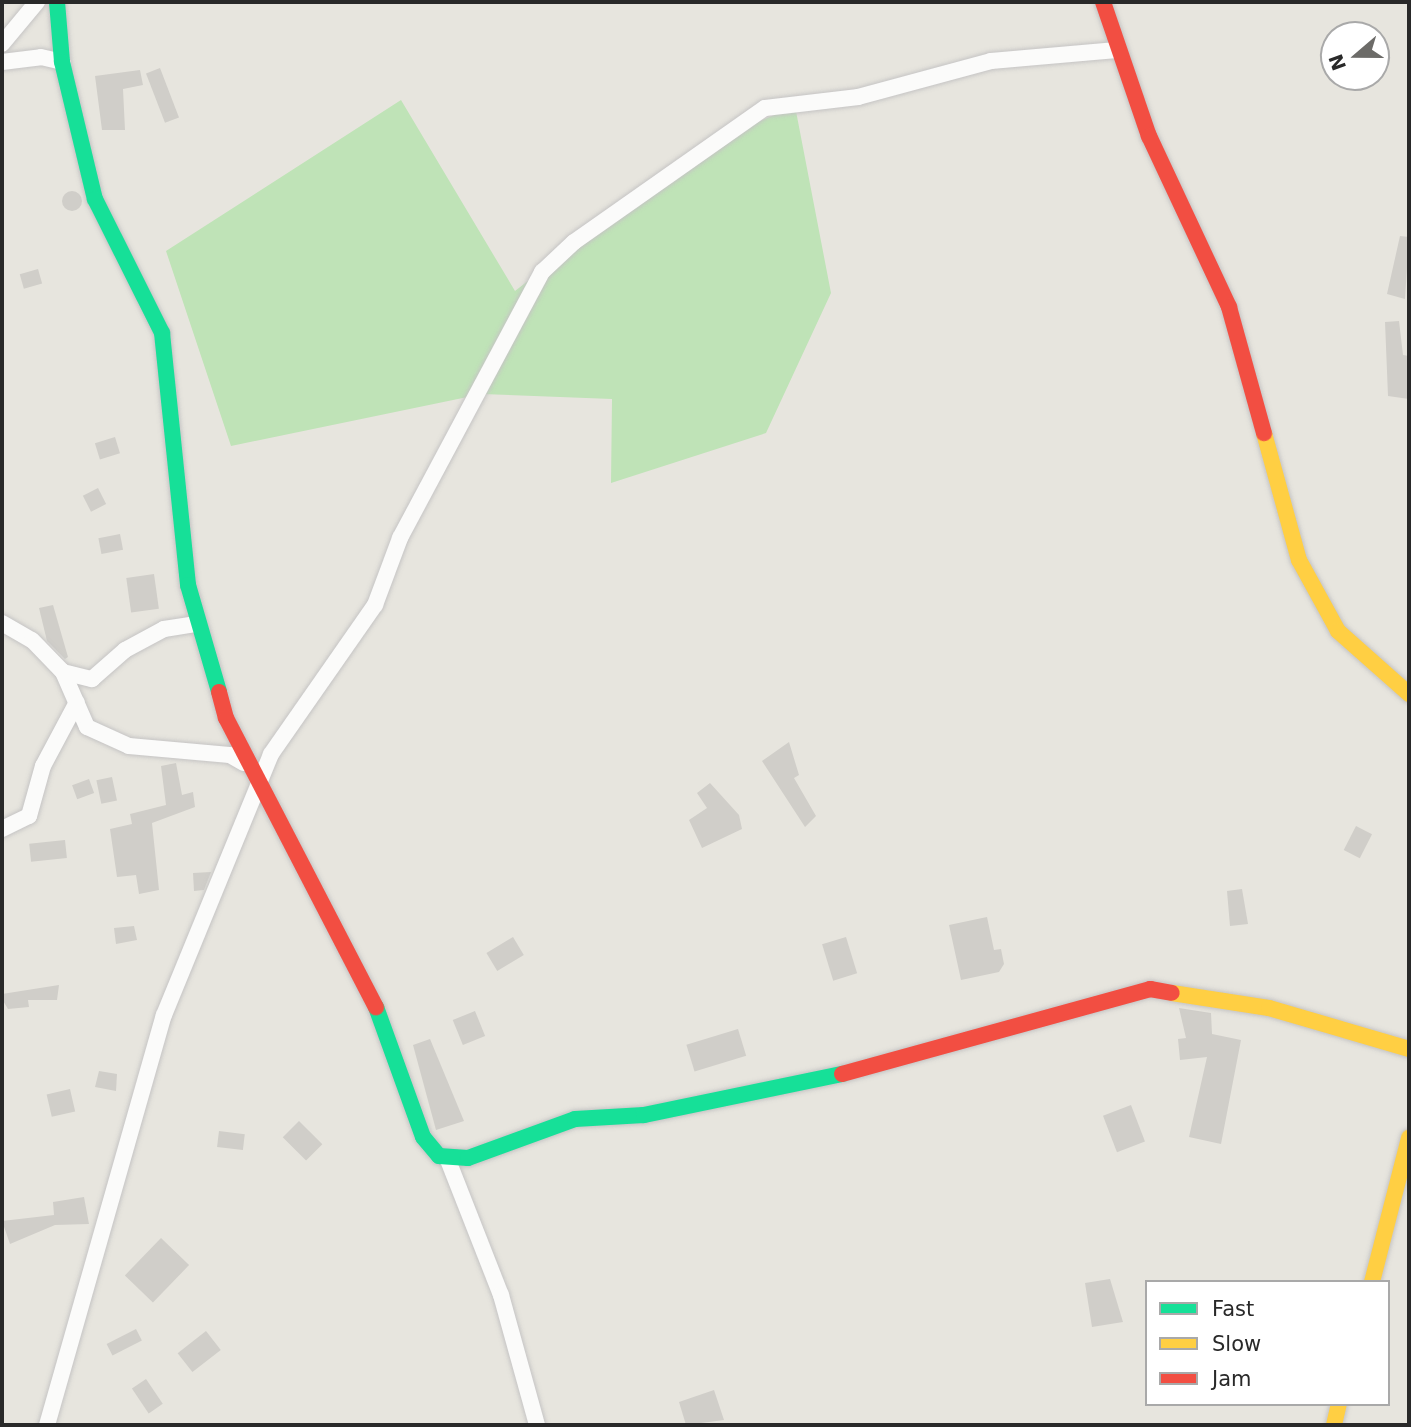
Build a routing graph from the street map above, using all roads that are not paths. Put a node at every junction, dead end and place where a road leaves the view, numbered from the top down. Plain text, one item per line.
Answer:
1 (37, 2) edge
2 (57, 2) edge
3 (1103, 2) edge
4 (2, 44) edge
5 (1117, 50) junction
6 (2, 62) edge
7 (62, 62) junction
8 (2, 623) edge
9 (197, 624) junction
10 (63, 672) junction
11 (1409, 694) edge
12 (77, 700) junction
13 (244, 763) junction
14 (257, 788) junction
15 (2, 829) edge
16 (1409, 1049) edge
17 (1409, 1138) edge
18 (448, 1160) junction
19 (1372, 1280) edge
20 (1339, 1406) edge
21 (47, 1425) edge
22 (537, 1425) edge
23 (1334, 1425) edge

1 - 4 street
2 - 7 street
3 - 5 street
5 - 11 street
5 - 14 street
6 - 7 street
7 - 9 street
8 - 10 street
9 - 10 street
9 - 13 street
10 - 12 street
12 - 13 street
12 - 15 street
13 - 14 street
14 - 18 street
14 - 21 street
16 - 18 street
17 - 19 street
18 - 22 street
20 - 23 street

